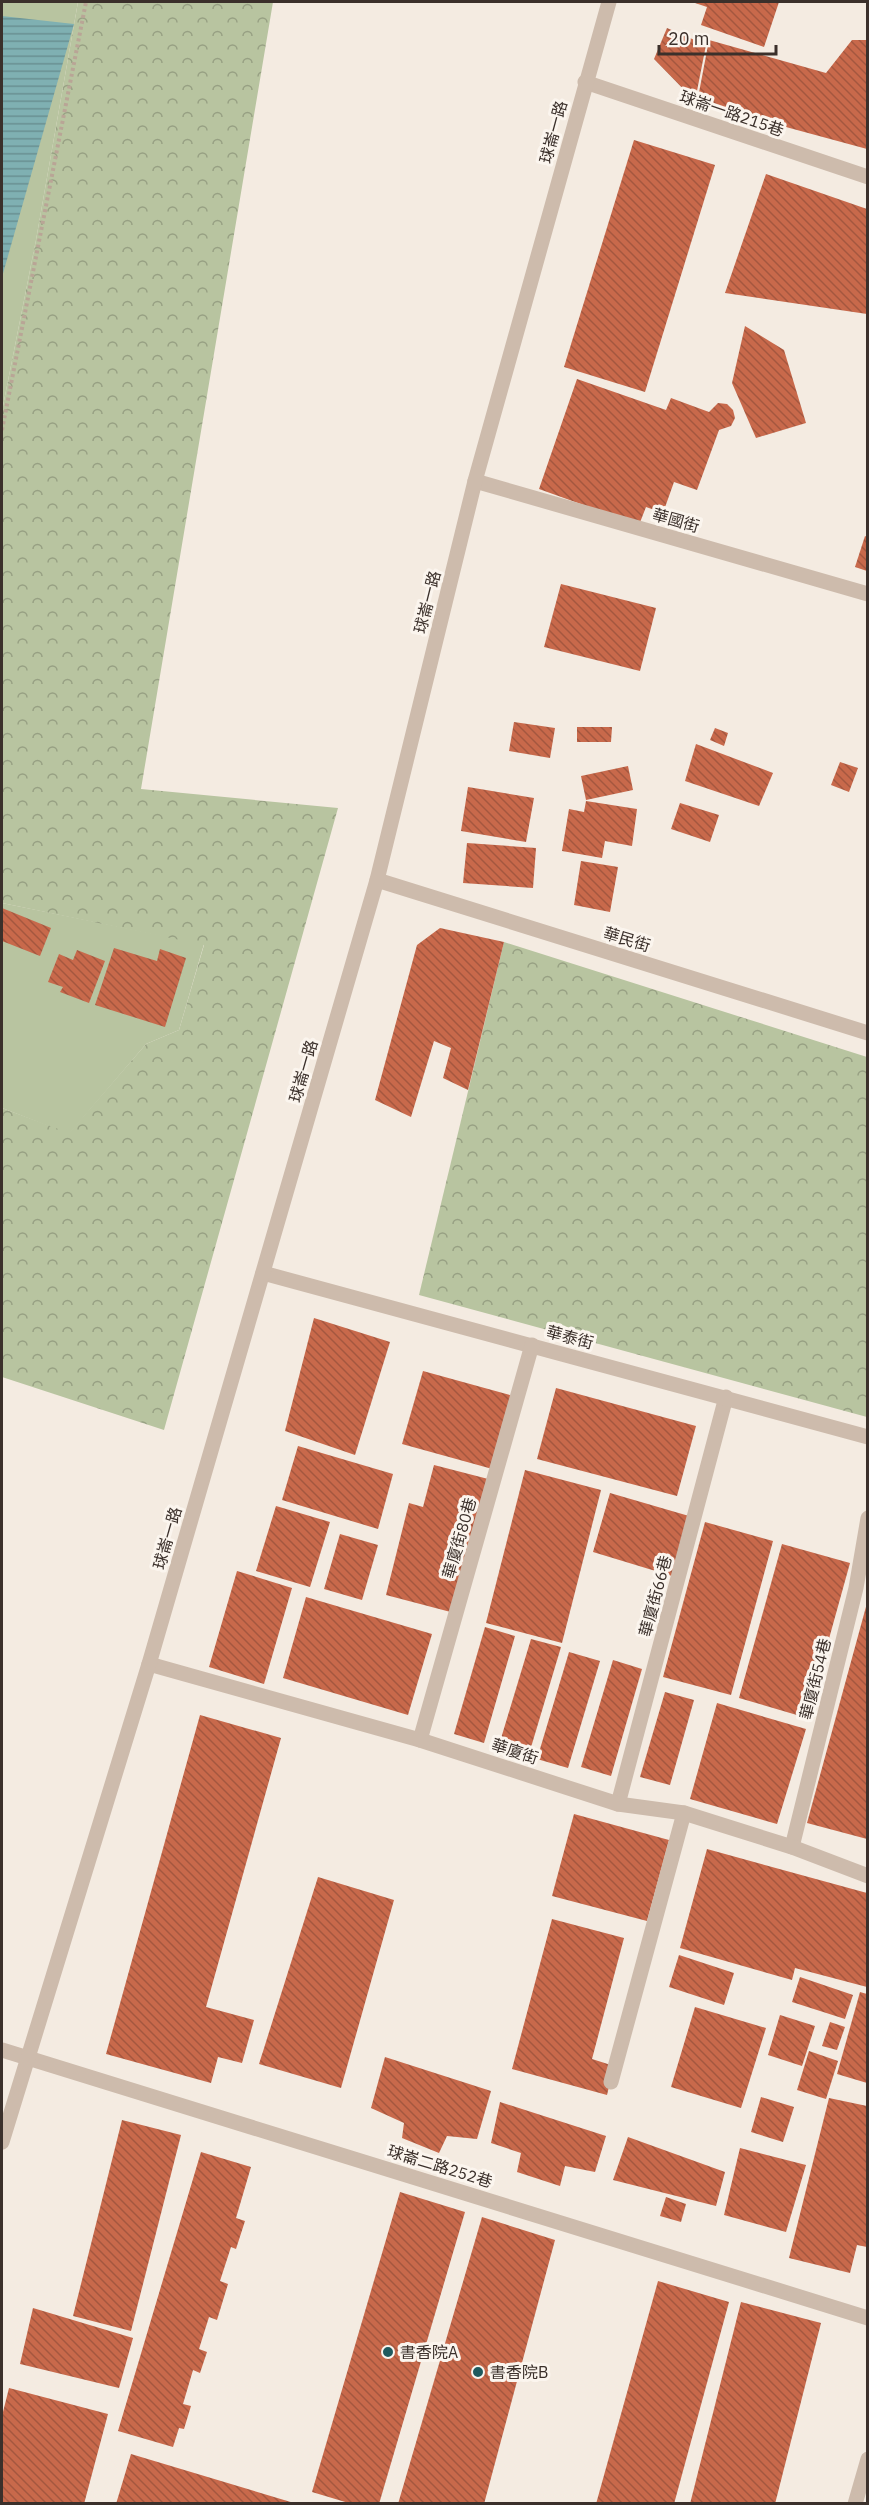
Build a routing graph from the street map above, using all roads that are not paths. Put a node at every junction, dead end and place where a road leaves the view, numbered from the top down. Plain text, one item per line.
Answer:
1 (609, 2) edge
2 (585, 82) junction
3 (867, 177) edge
4 (475, 481) junction
5 (867, 594) edge
6 (377, 880) junction
7 (867, 1033) edge
8 (263, 1273) junction
9 (532, 1345) junction
10 (726, 1397) junction
11 (867, 1437) edge
12 (867, 1518) edge
13 (149, 1664) junction
14 (420, 1740) junction
15 (618, 1804) junction
16 (684, 1813) junction
17 (792, 1847) junction
18 (867, 1876) edge
19 (2, 2050) edge
20 (26, 2057) junction
21 (611, 2082) dead end
22 (2, 2142) edge
23 (867, 2318) edge
24 (867, 2459) edge
25 (855, 2504) edge

1 - 2 street, 球崙一路
2 - 3 street, 球崙一路215巷
2 - 4 street, 球崙一路
4 - 5 street, 華國街
4 - 6 street, 球崙一路
6 - 7 street, 華民街
6 - 8 street, 球崙一路
8 - 9 street, 華泰街
8 - 13 street, 球崙一路
9 - 10 street, 華泰街
9 - 14 street, 華廈街80巷
10 - 11 street, 華泰街
10 - 15 street, 華廈街66巷
12 - 17 street, 華廈街54巷
13 - 14 street, 華廈街
13 - 20 street, 球崙一路
14 - 15 street, 華廈街
15 - 16 street, 華廈街
16 - 17 street, 華廈街
16 - 21 street
17 - 18 street, 華廈街
19 - 20 street, 球崙二路252巷
20 - 22 street, 球崙一路
20 - 23 street, 球崙二路252巷
24 - 25 street

